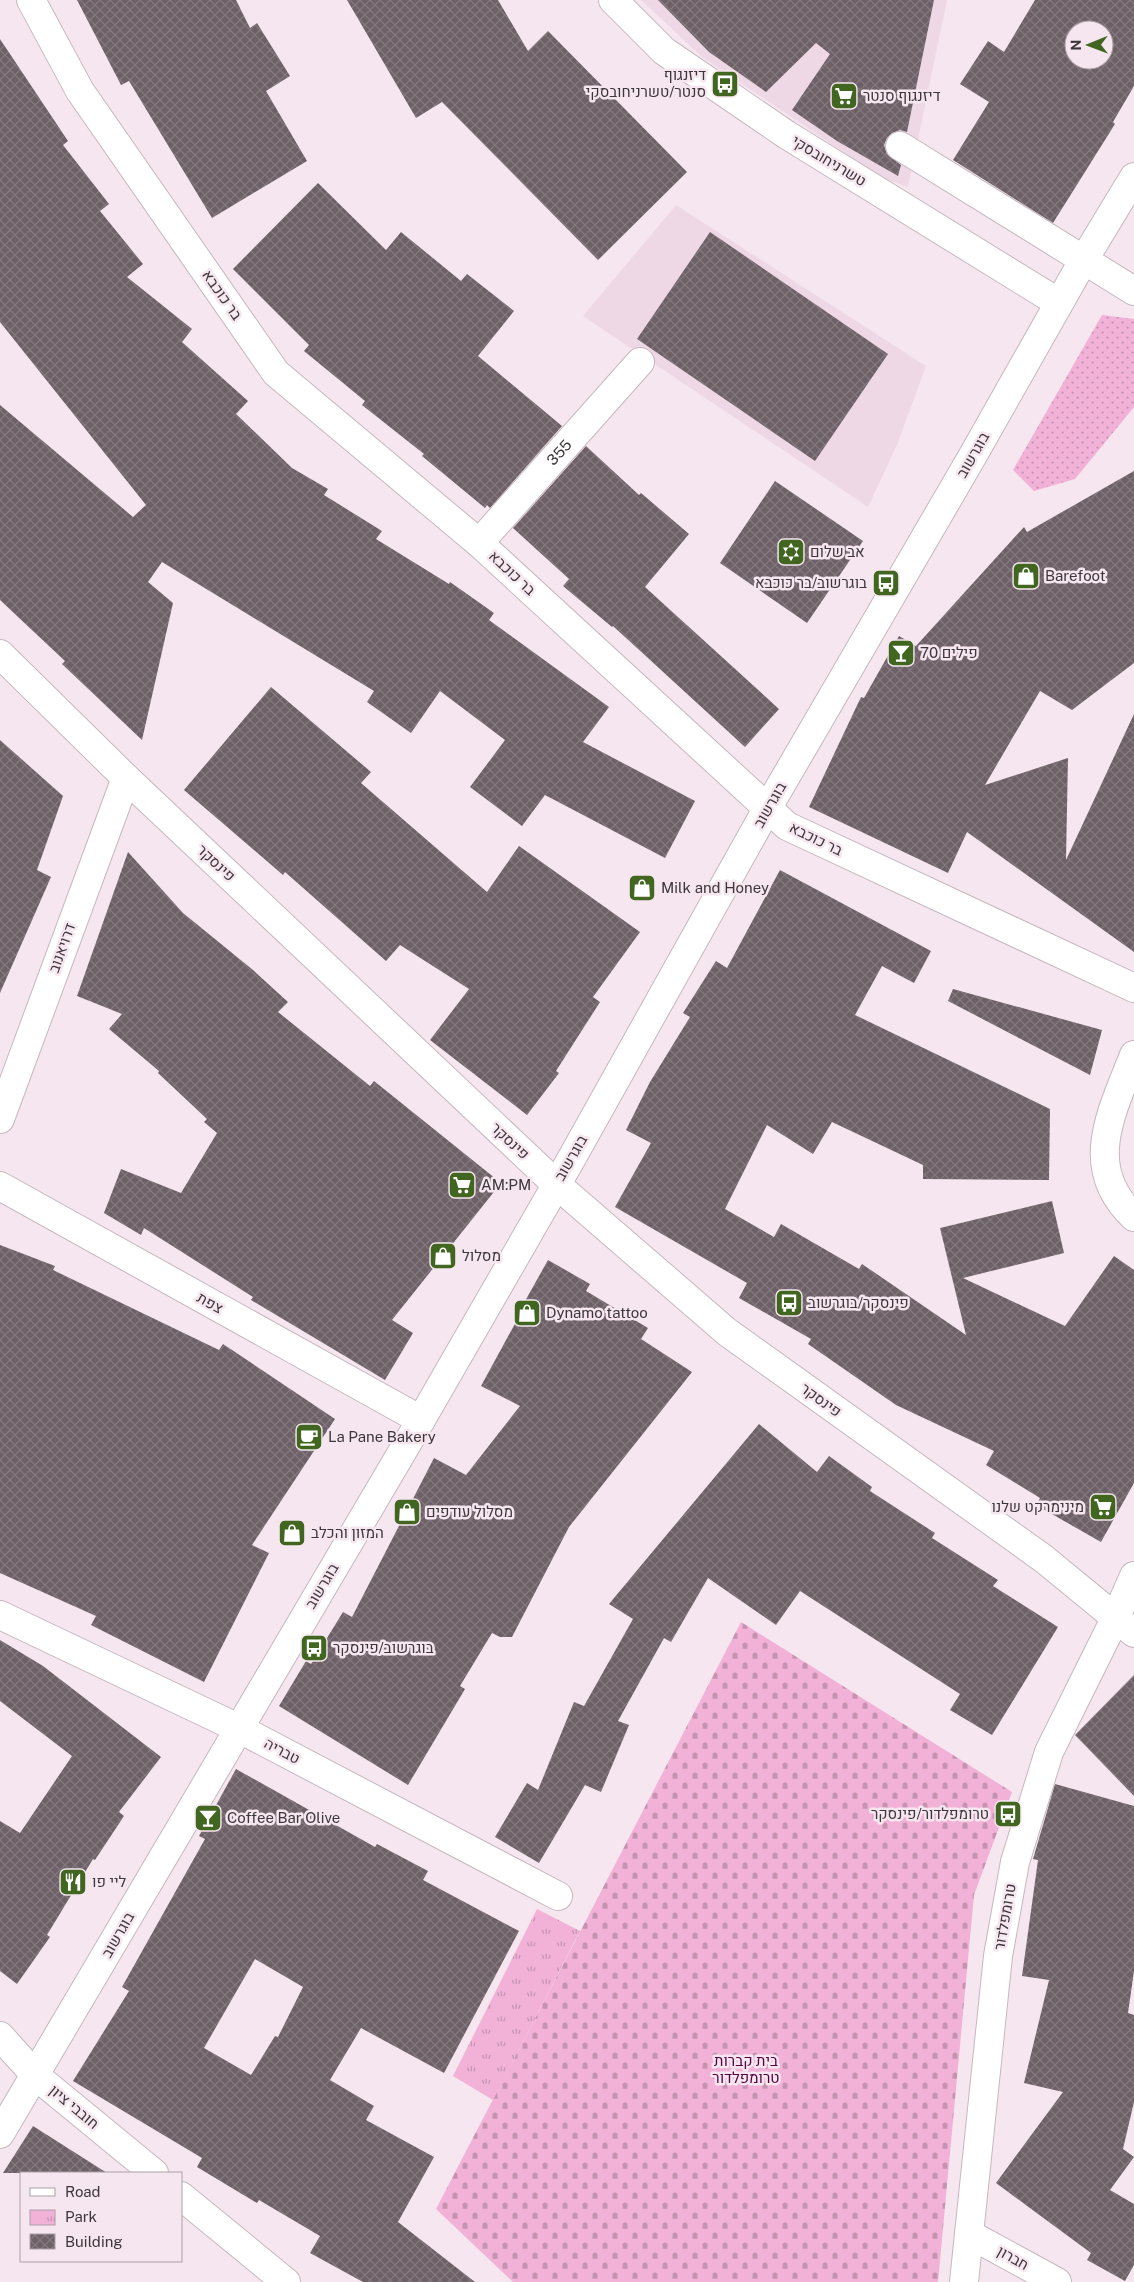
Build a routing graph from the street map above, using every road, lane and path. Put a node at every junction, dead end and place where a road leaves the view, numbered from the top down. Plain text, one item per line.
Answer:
1 (31, 0) edge
2 (613, 0) edge
3 (900, 146) dead end
4 (1134, 177) edge
5 (1083, 261) junction
6 (1134, 291) edge
7 (1059, 304) junction
8 (640, 362) dead end
9 (480, 543) junction
10 (0, 654) edge
11 (126, 778) junction
12 (767, 809) junction
13 (1134, 988) edge
14 (1134, 1055) edge
15 (7, 1074) edge
16 (0, 1119) edge
17 (556, 1184) junction
18 (0, 1186) edge
19 (1134, 1217) edge
20 (421, 1420) junction
21 (1134, 1576) edge
22 (0, 1615) edge
23 (1125, 1626) edge
24 (238, 1728) junction
25 (558, 1896) dead end
26 (0, 2036) edge
27 (36, 2076) junction
28 (0, 2134) edge
29 (153, 2172) edge
30 (182, 2197) edge
31 (969, 2234) junction
32 (286, 2282) edge
33 (964, 2282) edge
34 (1057, 2282) edge

1 - 9 street, בר כוכבא
2 - 7 street, טשרניחובסקי
3 - 5 street
4 - 5 street, בוגרשוב
5 - 6 street
5 - 7 street, בוגרשוב
7 - 12 street, בוגרשוב
8 - 9 street, 355
9 - 12 street, בר כוכבא
10 - 11 street, פינסקר
11 - 15 street, דרויאנוב
11 - 17 street, פינסקר
12 - 13 street, בר כוכבא
12 - 17 street, בוגרשוב
14 - 19 street
15 - 16 street, דרויאנוב
17 - 20 street, בוגרשוב
17 - 23 street, פינסקר
18 - 20 street, צפת
20 - 24 street, בוגרשוב
21 - 23 street, טרומפלדור
22 - 24 street, טבריה
23 - 31 street, טרומפלדור
24 - 25 street, טבריה
24 - 27 street, בוגרשוב
26 - 27 street, חובבי ציון
27 - 28 street, בוגרשוב
27 - 29 street, חובבי ציון
30 - 32 street
31 - 33 street, טרומפלדור
31 - 34 street, חברון

